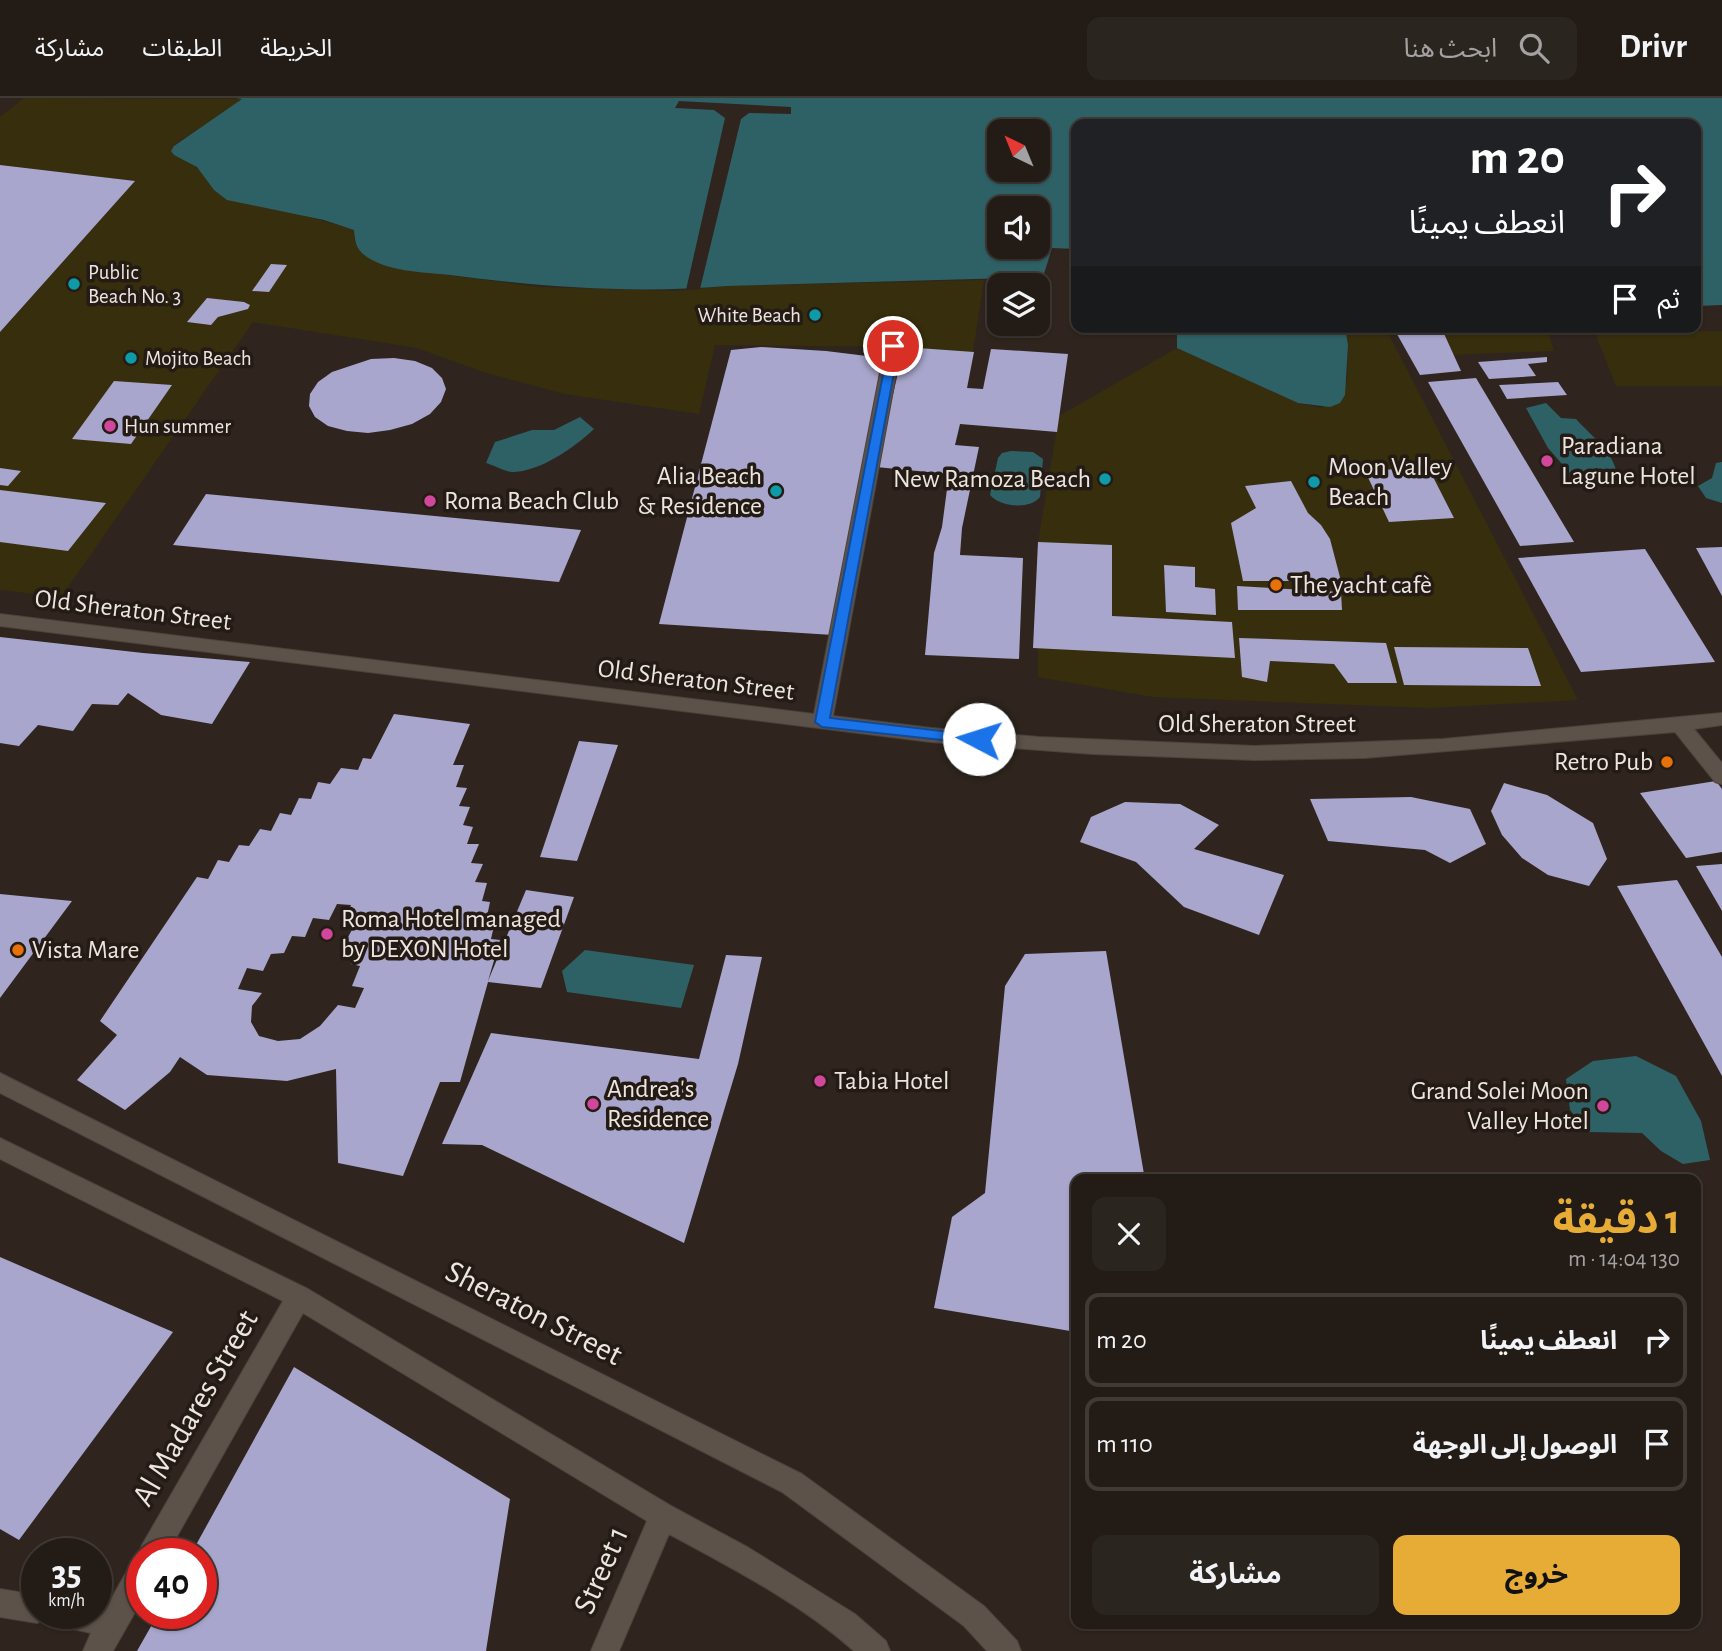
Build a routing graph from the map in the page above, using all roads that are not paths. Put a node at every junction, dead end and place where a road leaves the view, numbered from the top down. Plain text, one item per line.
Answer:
1 (893, 346) dead end
2 (0, 620) edge
3 (1722, 719) edge
4 (822, 722) junction
5 (1680, 725) junction
6 (1722, 777) edge
7 (0, 1083) edge
8 (0, 1148) edge
9 (299, 1297) junction
10 (663, 1516) junction
11 (161, 1538) edge
12 (126, 1600) edge
13 (0, 1602) edge
14 (21, 1606) edge
15 (113, 1623) joint
16 (97, 1651) edge
17 (604, 1651) edge
18 (876, 1651) edge
19 (1007, 1651) edge

1 - 4 street
2 - 4 street, Old Sheraton Street
3 - 5 street, Old Sheraton Street
4 - 5 street, Old Sheraton Street
5 - 6 street
7 - 19 street, Sheraton Street
8 - 9 street
9 - 10 street
9 - 11 street, Al Madares Street
10 - 17 street, Street 1
10 - 18 street
12 - 15 street
13 - 14 street
15 - 16 street

